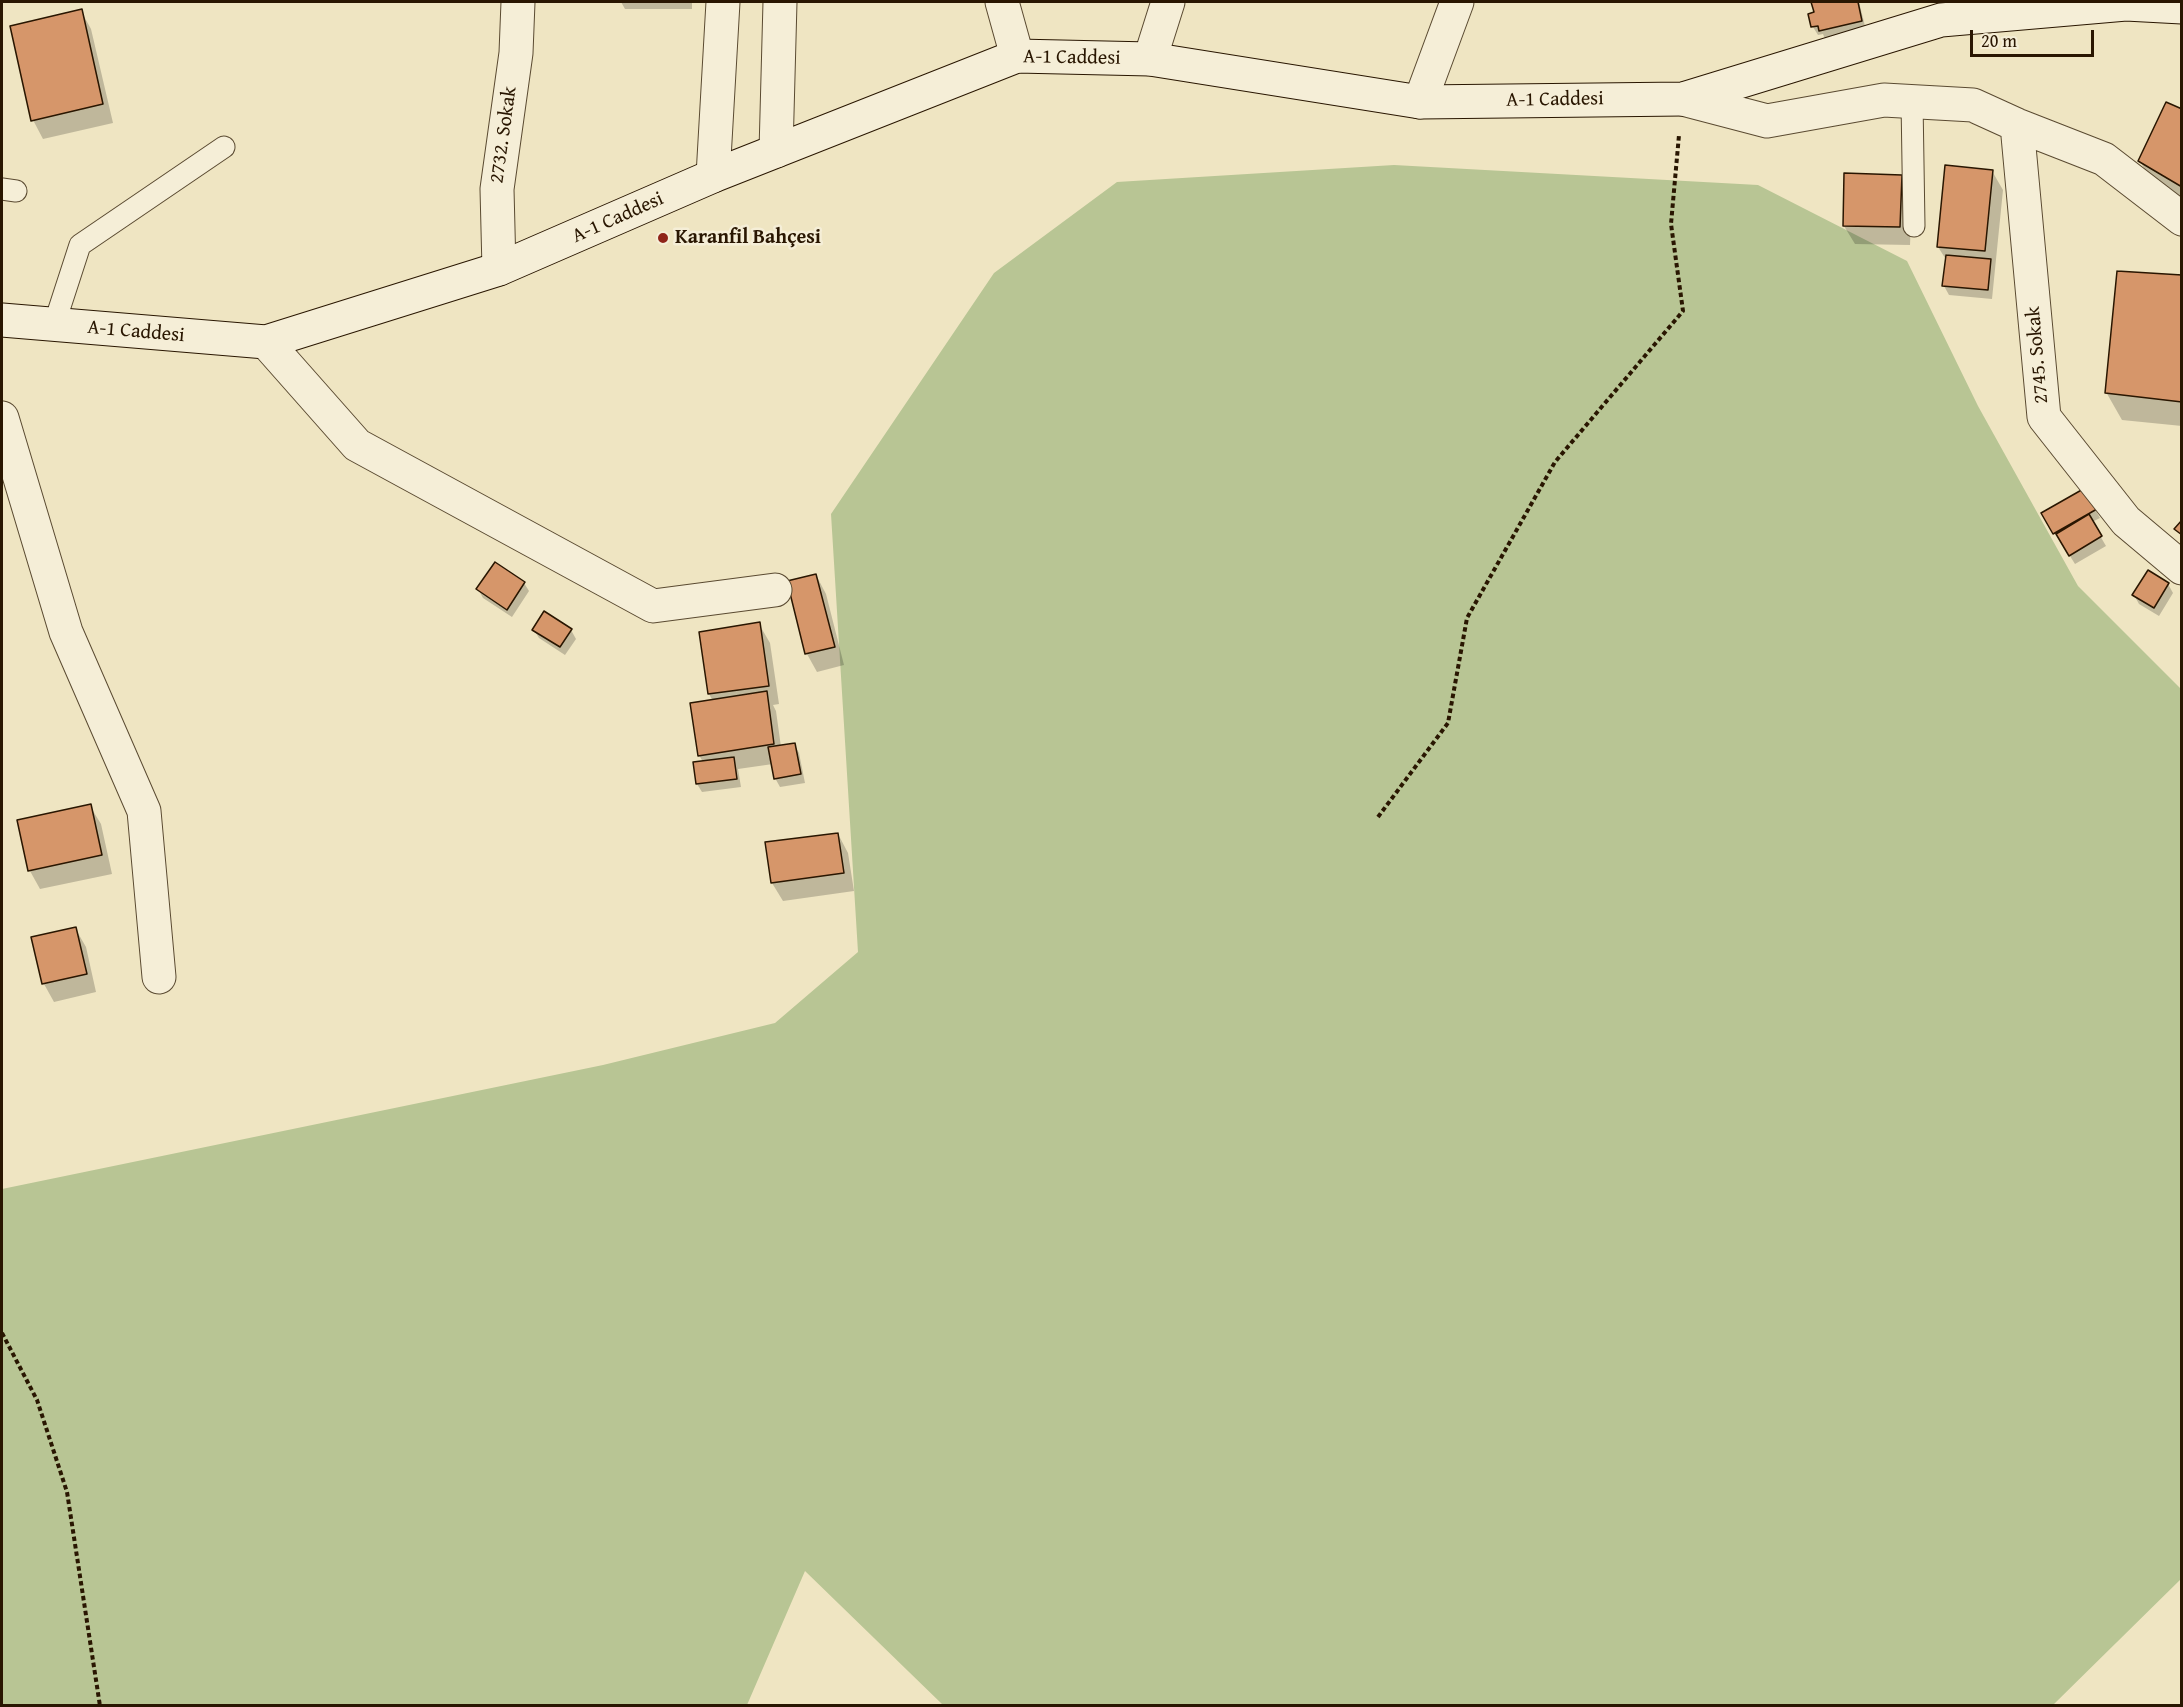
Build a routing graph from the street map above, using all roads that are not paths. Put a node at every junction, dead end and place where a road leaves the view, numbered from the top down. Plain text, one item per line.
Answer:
1 (518, 2) edge
2 (723, 2) edge
3 (780, 2) edge
4 (1002, 2) edge
5 (1168, 2) edge
6 (1457, 2) edge
7 (2167, 5) edge
8 (1947, 11) edge
9 (1017, 56) junction
10 (1150, 59) junction
11 (1683, 99) junction
12 (1912, 101) junction
13 (1420, 102) junction
14 (2017, 125) junction
15 (224, 147) dead end
16 (776, 151) junction
17 (713, 176) junction
18 (2181, 219) edge
19 (1914, 226) dead end
20 (499, 269) junction
21 (2, 320) edge
22 (54, 325) junction
23 (266, 342) junction
24 (2, 417) edge
25 (2181, 568) edge
26 (775, 590) dead end
27 (159, 977) dead end

1 - 20 street, 2732. Sokak
2 - 17 street
3 - 16 street
4 - 9 street
5 - 10 street
6 - 13 street
7 - 8 street, A-1 Caddesi
8 - 11 street, A-1 Caddesi
9 - 10 street, A-1 Caddesi
9 - 16 street, A-1 Caddesi
10 - 13 street, A-1 Caddesi
11 - 12 street
11 - 13 street, A-1 Caddesi
12 - 14 street
12 - 19 lane
14 - 18 street
14 - 25 street, 2745. Sokak
15 - 22 lane
16 - 17 street, A-1 Caddesi
17 - 20 street, A-1 Caddesi
20 - 23 street, A-1 Caddesi
21 - 22 street, A-1 Caddesi
22 - 23 street, A-1 Caddesi
23 - 26 street
24 - 27 street

